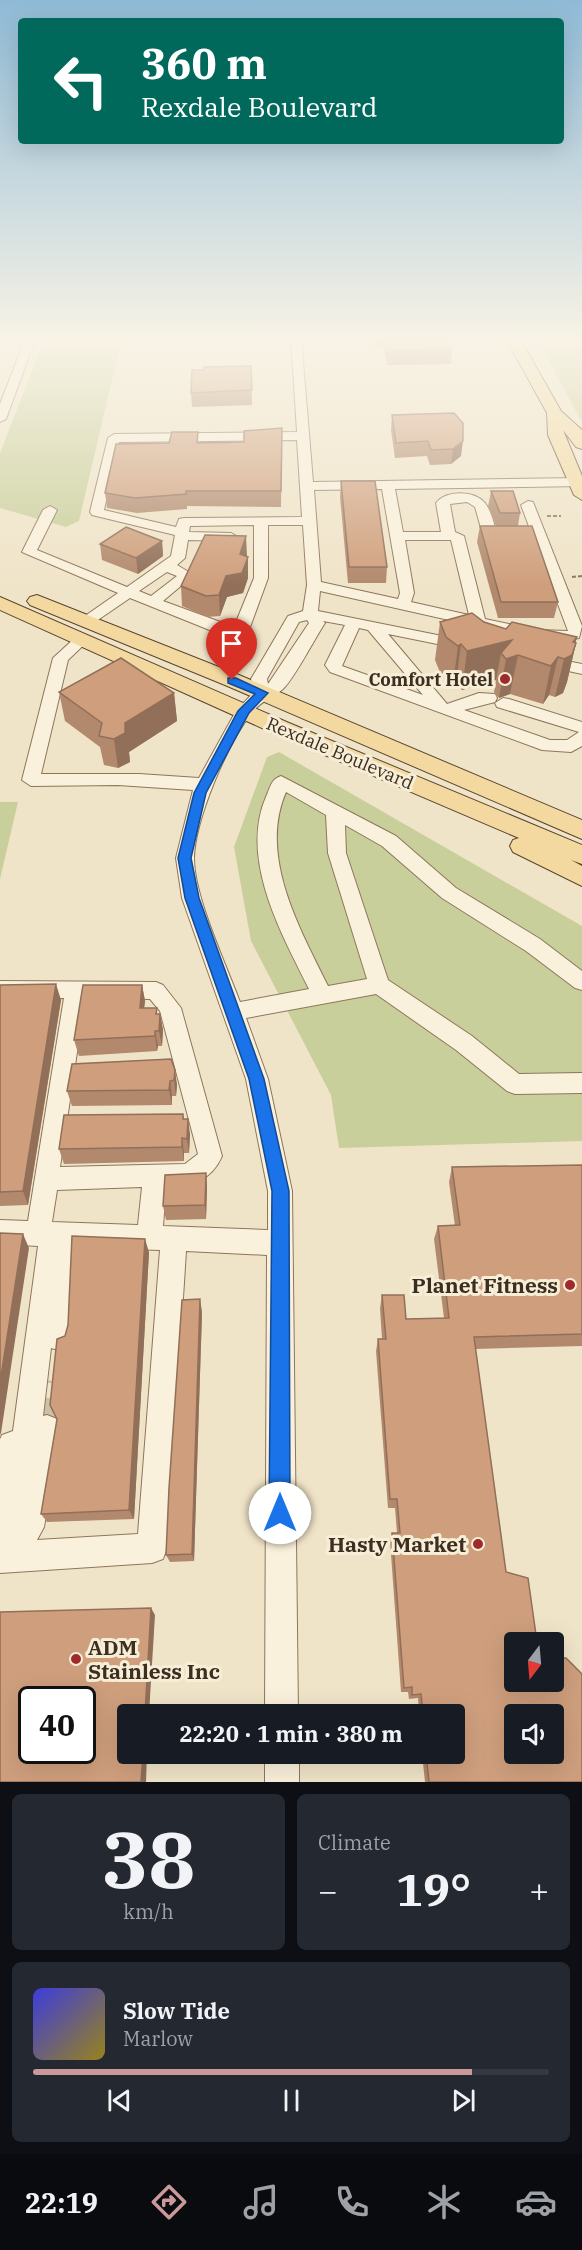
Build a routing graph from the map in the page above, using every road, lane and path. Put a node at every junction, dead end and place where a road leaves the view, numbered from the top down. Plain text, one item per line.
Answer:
1 (303, 420) edge
2 (555, 420) edge
3 (562, 420) edge
4 (304, 436) junction
5 (582, 444) edge
6 (387, 485) junction
7 (308, 486) junction
8 (580, 486) edge
9 (528, 505) dead end
10 (50, 510) dead end
11 (261, 521) junction
12 (309, 521) junction
13 (182, 534) junction
14 (520, 535) edge
15 (539, 535) junction
16 (397, 536) junction
17 (453, 536) junction
18 (261, 538) junction
19 (166, 566) junction
20 (314, 585) junction
21 (0, 586) edge
22 (129, 592) junction
23 (152, 602) junction
24 (0, 603) edge
25 (403, 605) junction
26 (310, 614) junction
27 (355, 621) junction
28 (478, 621) junction
29 (372, 625) junction
30 (85, 630) junction
31 (483, 648) edge
32 (527, 657) edge
33 (582, 669) edge
34 (262, 693) junction
35 (444, 708) junction
36 (244, 711) junction
37 (582, 728) edge
38 (582, 737) edge
39 (204, 785) junction
40 (420, 788) junction
41 (510, 799) junction
42 (335, 812) junction
43 (582, 818) edge
44 (582, 830) edge
45 (582, 855) edge
46 (582, 877) edge
47 (582, 981) edge
48 (379, 986) junction
49 (76, 989) junction
50 (0, 990) edge
51 (322, 995) junction
52 (233, 1012) junction
53 (582, 1083) edge
54 (199, 1116) junction
55 (176, 1117) edge
56 (56, 1118) junction
57 (80, 1118) edge
58 (155, 1176) junction
59 (47, 1179) junction
60 (0, 1232) edge
61 (47, 1237) junction
62 (162, 1239) junction
63 (280, 1244) junction
64 (27, 1337) dead end
65 (58, 1337) edge
66 (47, 1429) tunnel mouth
67 (14, 1431) dead end
68 (5, 1544) edge
69 (281, 1704) edge
70 (282, 1764) edge
71 (282, 1782) edge

1 - 4 street
2 - 8 main road
3 - 5 main road
4 - 7 street
4 - 13 street
6 - 7 street
6 - 8 street
6 - 16 street
7 - 12 street
9 - 15 street
10 - 22 street
11 - 12 street
11 - 13 street
11 - 18 street
12 - 20 street
13 - 18 street
13 - 19 street
14 - 15 street
15 - 28 street
16 - 17 street
16 - 25 street
17 - 17 street
17 - 28 street
18 - 23 street
19 - 22 street
19 - 23 street
20 - 25 street
20 - 26 street
21 - 30 main road, Rexdale Boulevard
22 - 23 street
22 - 30 street
24 - 30 main road, Rexdale Boulevard
25 - 28 street
26 - 27 street
26 - 34 street
26 - 34 street
27 - 29 street
27 - 35 street
29 - 31 street
29 - 35 street
30 - 34 main road, Rexdale Boulevard
30 - 36 main road, Rexdale Boulevard
30 - 39 street
32 - 33 street
34 - 36 street
34 - 41 main road, Rexdale Boulevard
35 - 37 street
35 - 38 street
36 - 39 street
36 - 40 main road, Rexdale Boulevard
39 - 52 street
40 - 45 main road, Rexdale Boulevard
40 - 46 main road
41 - 43 main road
41 - 44 main road, Rexdale Boulevard
42 - 47 street
42 - 48 street
42 - 51 street
48 - 51 street
48 - 53 street
49 - 50 street
49 - 54 street
49 - 56 street
51 - 52 street
52 - 63 street
54 - 55 street
54 - 58 street
56 - 57 street
56 - 59 street
58 - 59 street
58 - 62 street
59 - 61 street
60 - 61 street
61 - 62 street
61 - 64 street
61 - 65 street
61 - 68 street
62 - 63 street
62 - 68 street
63 - 69 street
66 - 68 street
67 - 68 street
70 - 71 street

